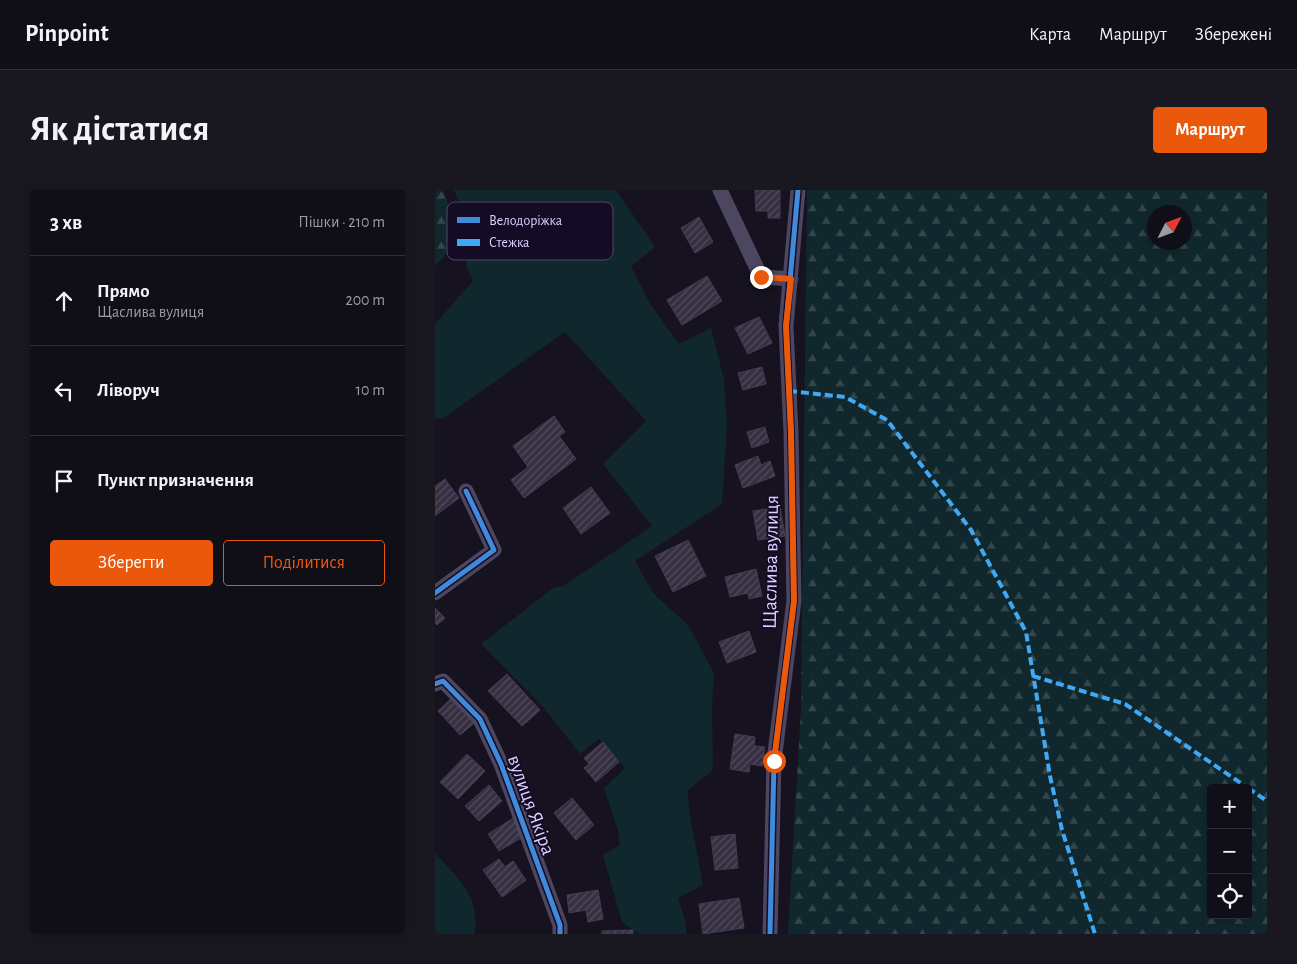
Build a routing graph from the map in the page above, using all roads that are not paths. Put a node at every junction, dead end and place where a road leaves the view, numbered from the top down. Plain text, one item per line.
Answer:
1 (720, 190) edge
2 (798, 190) edge
3 (791, 279) junction
4 (466, 490) dead end
5 (435, 593) edge
6 (435, 684) edge
7 (560, 934) edge
8 (770, 934) edge

1 - 3 street
2 - 3 street, Щаслива вулиця
3 - 8 street, Щаслива вулиця
4 - 5 street
6 - 7 street, вулиця Якіра

